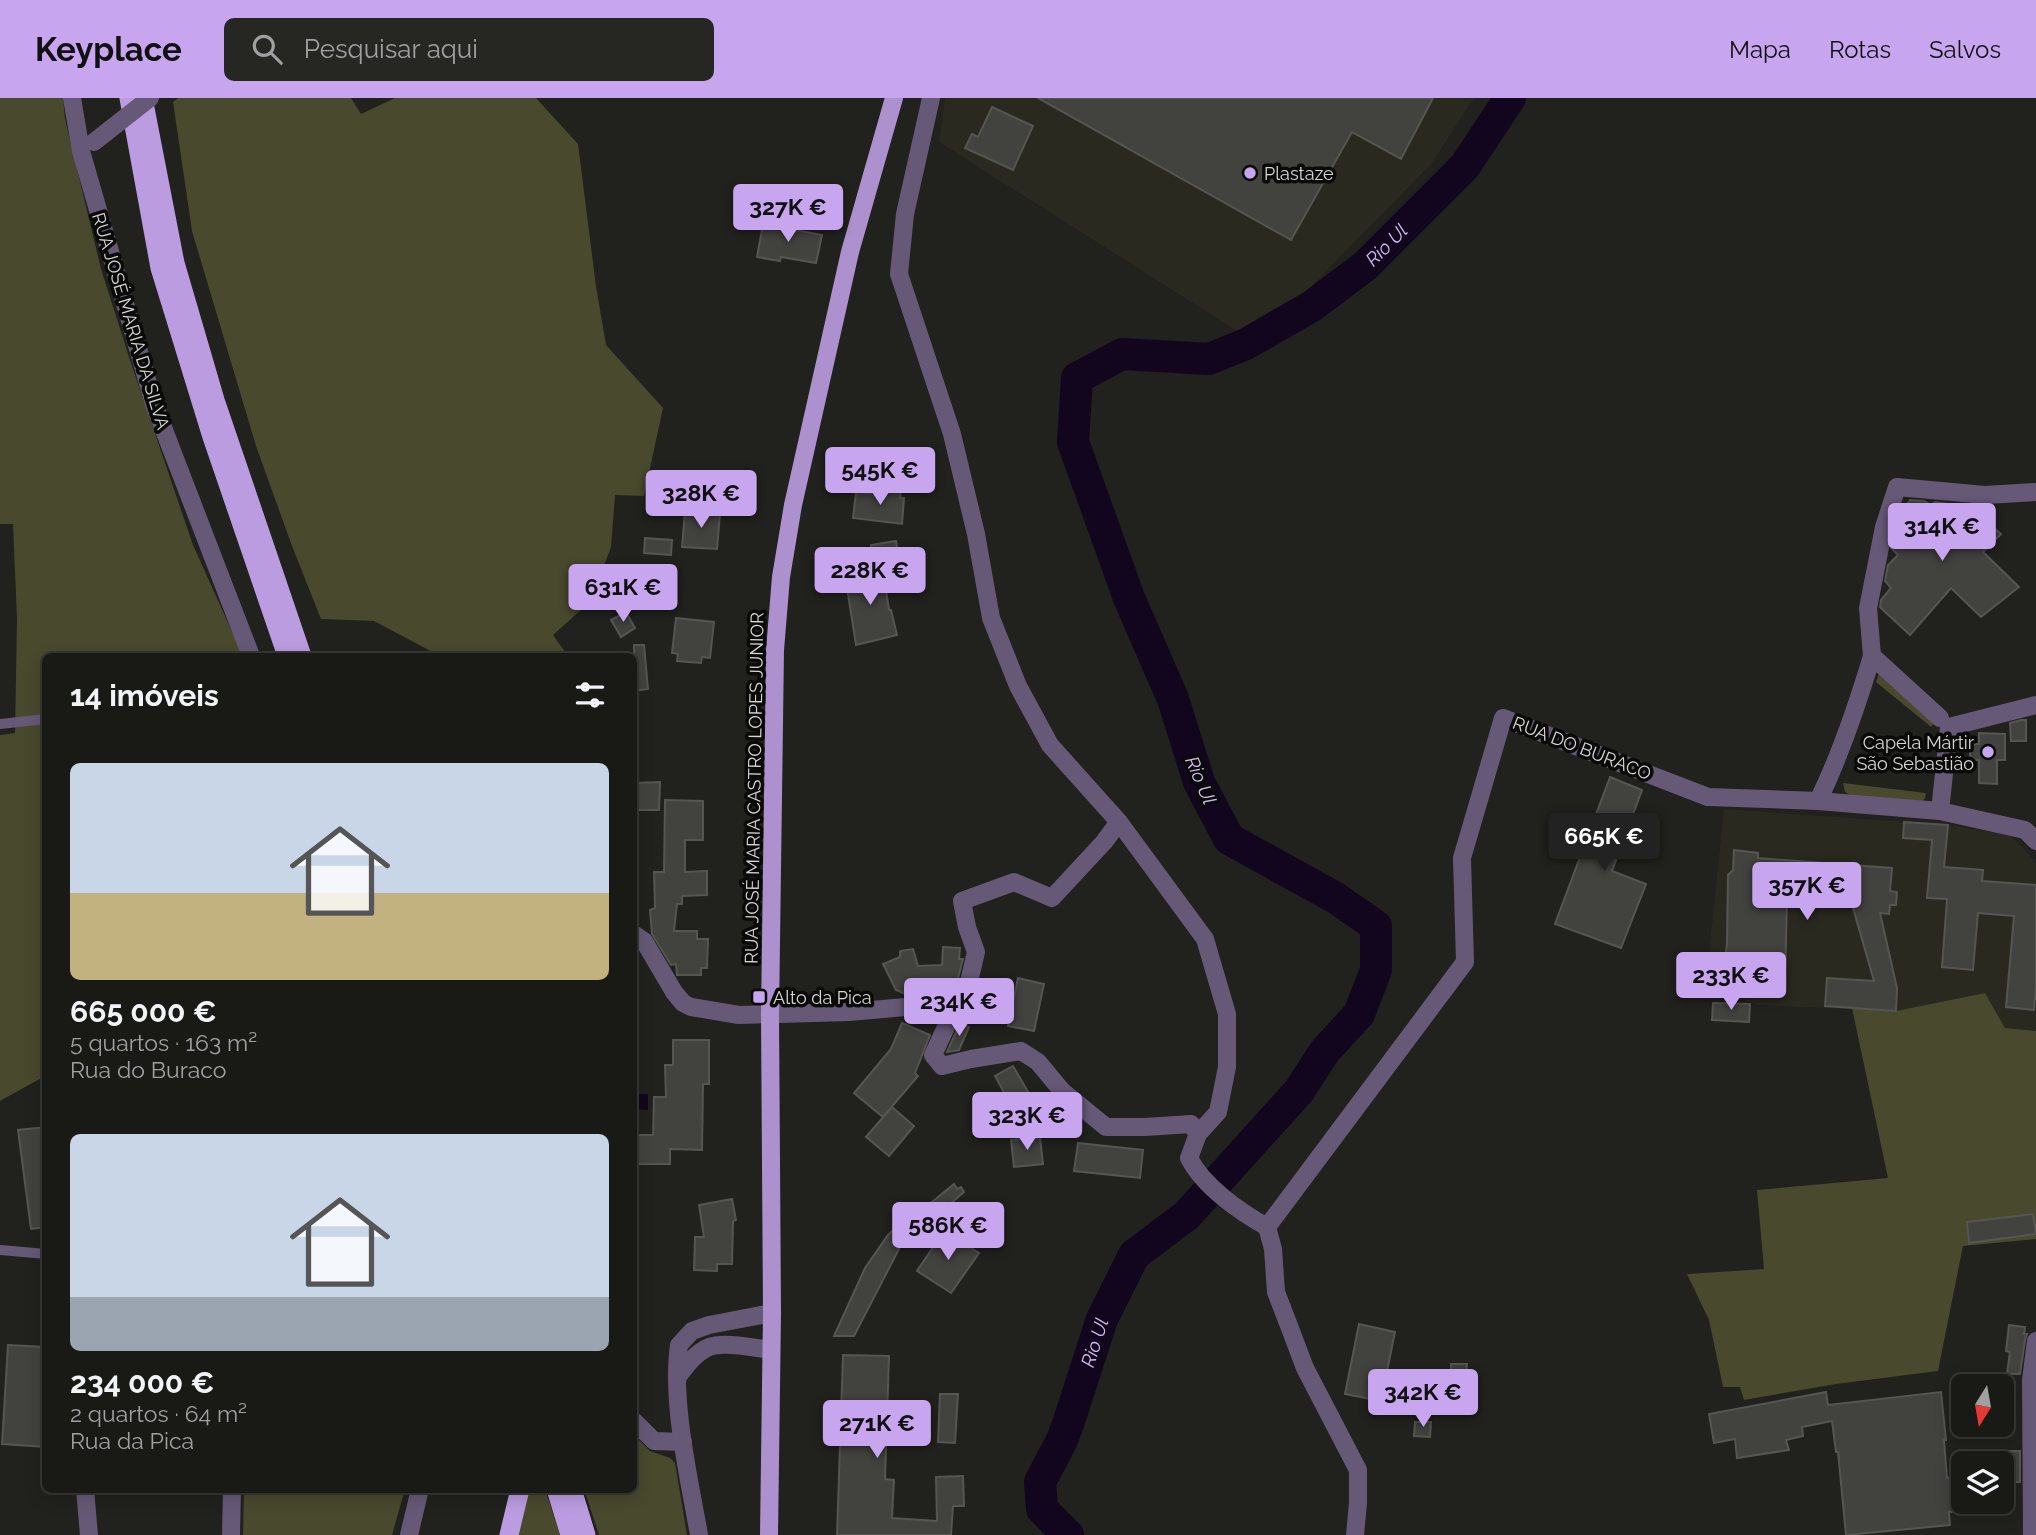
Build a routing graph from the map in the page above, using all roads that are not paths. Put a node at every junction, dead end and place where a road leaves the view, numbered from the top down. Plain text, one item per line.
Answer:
1 (72, 98) edge
2 (129, 98) edge
3 (143, 98) edge
4 (150, 98) edge
5 (894, 98) edge
6 (931, 98) edge
7 (87, 146) junction
8 (2036, 492) edge
9 (250, 653) edge
10 (286, 653) edge
11 (301, 653) edge
12 (1872, 656) junction
13 (2036, 705) edge
14 (42, 719) edge
15 (1945, 723) junction
16 (0, 724) edge
17 (1818, 801) junction
18 (1940, 811) junction
19 (1119, 822) junction
20 (2036, 841) edge
21 (637, 936) edge
22 (956, 1009) junction
23 (771, 1015) junction
24 (1198, 1134) junction
25 (1266, 1227) junction
26 (0, 1250) edge
27 (42, 1254) edge
28 (772, 1313) junction
29 (2036, 1341) edge
30 (771, 1350) junction
31 (677, 1378) junction
32 (2033, 1379) edge
33 (637, 1425) edge
34 (683, 1442) junction
35 (85, 1493) edge
36 (232, 1493) edge
37 (419, 1493) edge
38 (519, 1493) edge
39 (557, 1493) edge
40 (573, 1493) edge
41 (89, 1535) edge
42 (231, 1535) edge
43 (409, 1535) edge
44 (509, 1535) edge
45 (570, 1535) edge
46 (586, 1535) edge
47 (699, 1535) edge
48 (769, 1535) edge
49 (1355, 1535) edge
50 (2032, 1535) edge

1 - 7 street, RUA JOSÉ MARIA DA SILVA
2 - 10 highway
3 - 11 highway
4 - 7 street, bridge
5 - 23 main road, RUA JOSÉ MARIA CASTRO LOPES JUNIOR
6 - 19 street
7 - 9 street, RUA JOSÉ MARIA DA SILVA
8 - 12 street
12 - 15 street
12 - 17 street
13 - 15 street
14 - 16 lane
15 - 18 street
17 - 18 street
17 - 25 street, RUA DO BURACO
18 - 20 street
19 - 22 street
19 - 24 street
21 - 23 street
22 - 23 street
22 - 24 street
23 - 28 main road, RUA JOSÉ MARIA CASTRO LOPES JUNIOR
24 - 25 street
25 - 49 street
26 - 27 lane
28 - 30 main road, RUA JOSÉ MARIA CASTRO LOPES JUNIOR
28 - 31 street
29 - 32 street
30 - 31 street
30 - 48 main road, RUA JOSÉ MARIA CASTRO LOPES JUNIOR
31 - 34 street
32 - 50 street
33 - 34 street
34 - 47 street
35 - 41 street
36 - 42 street
37 - 43 street
38 - 44 highway
39 - 45 highway
40 - 46 highway

